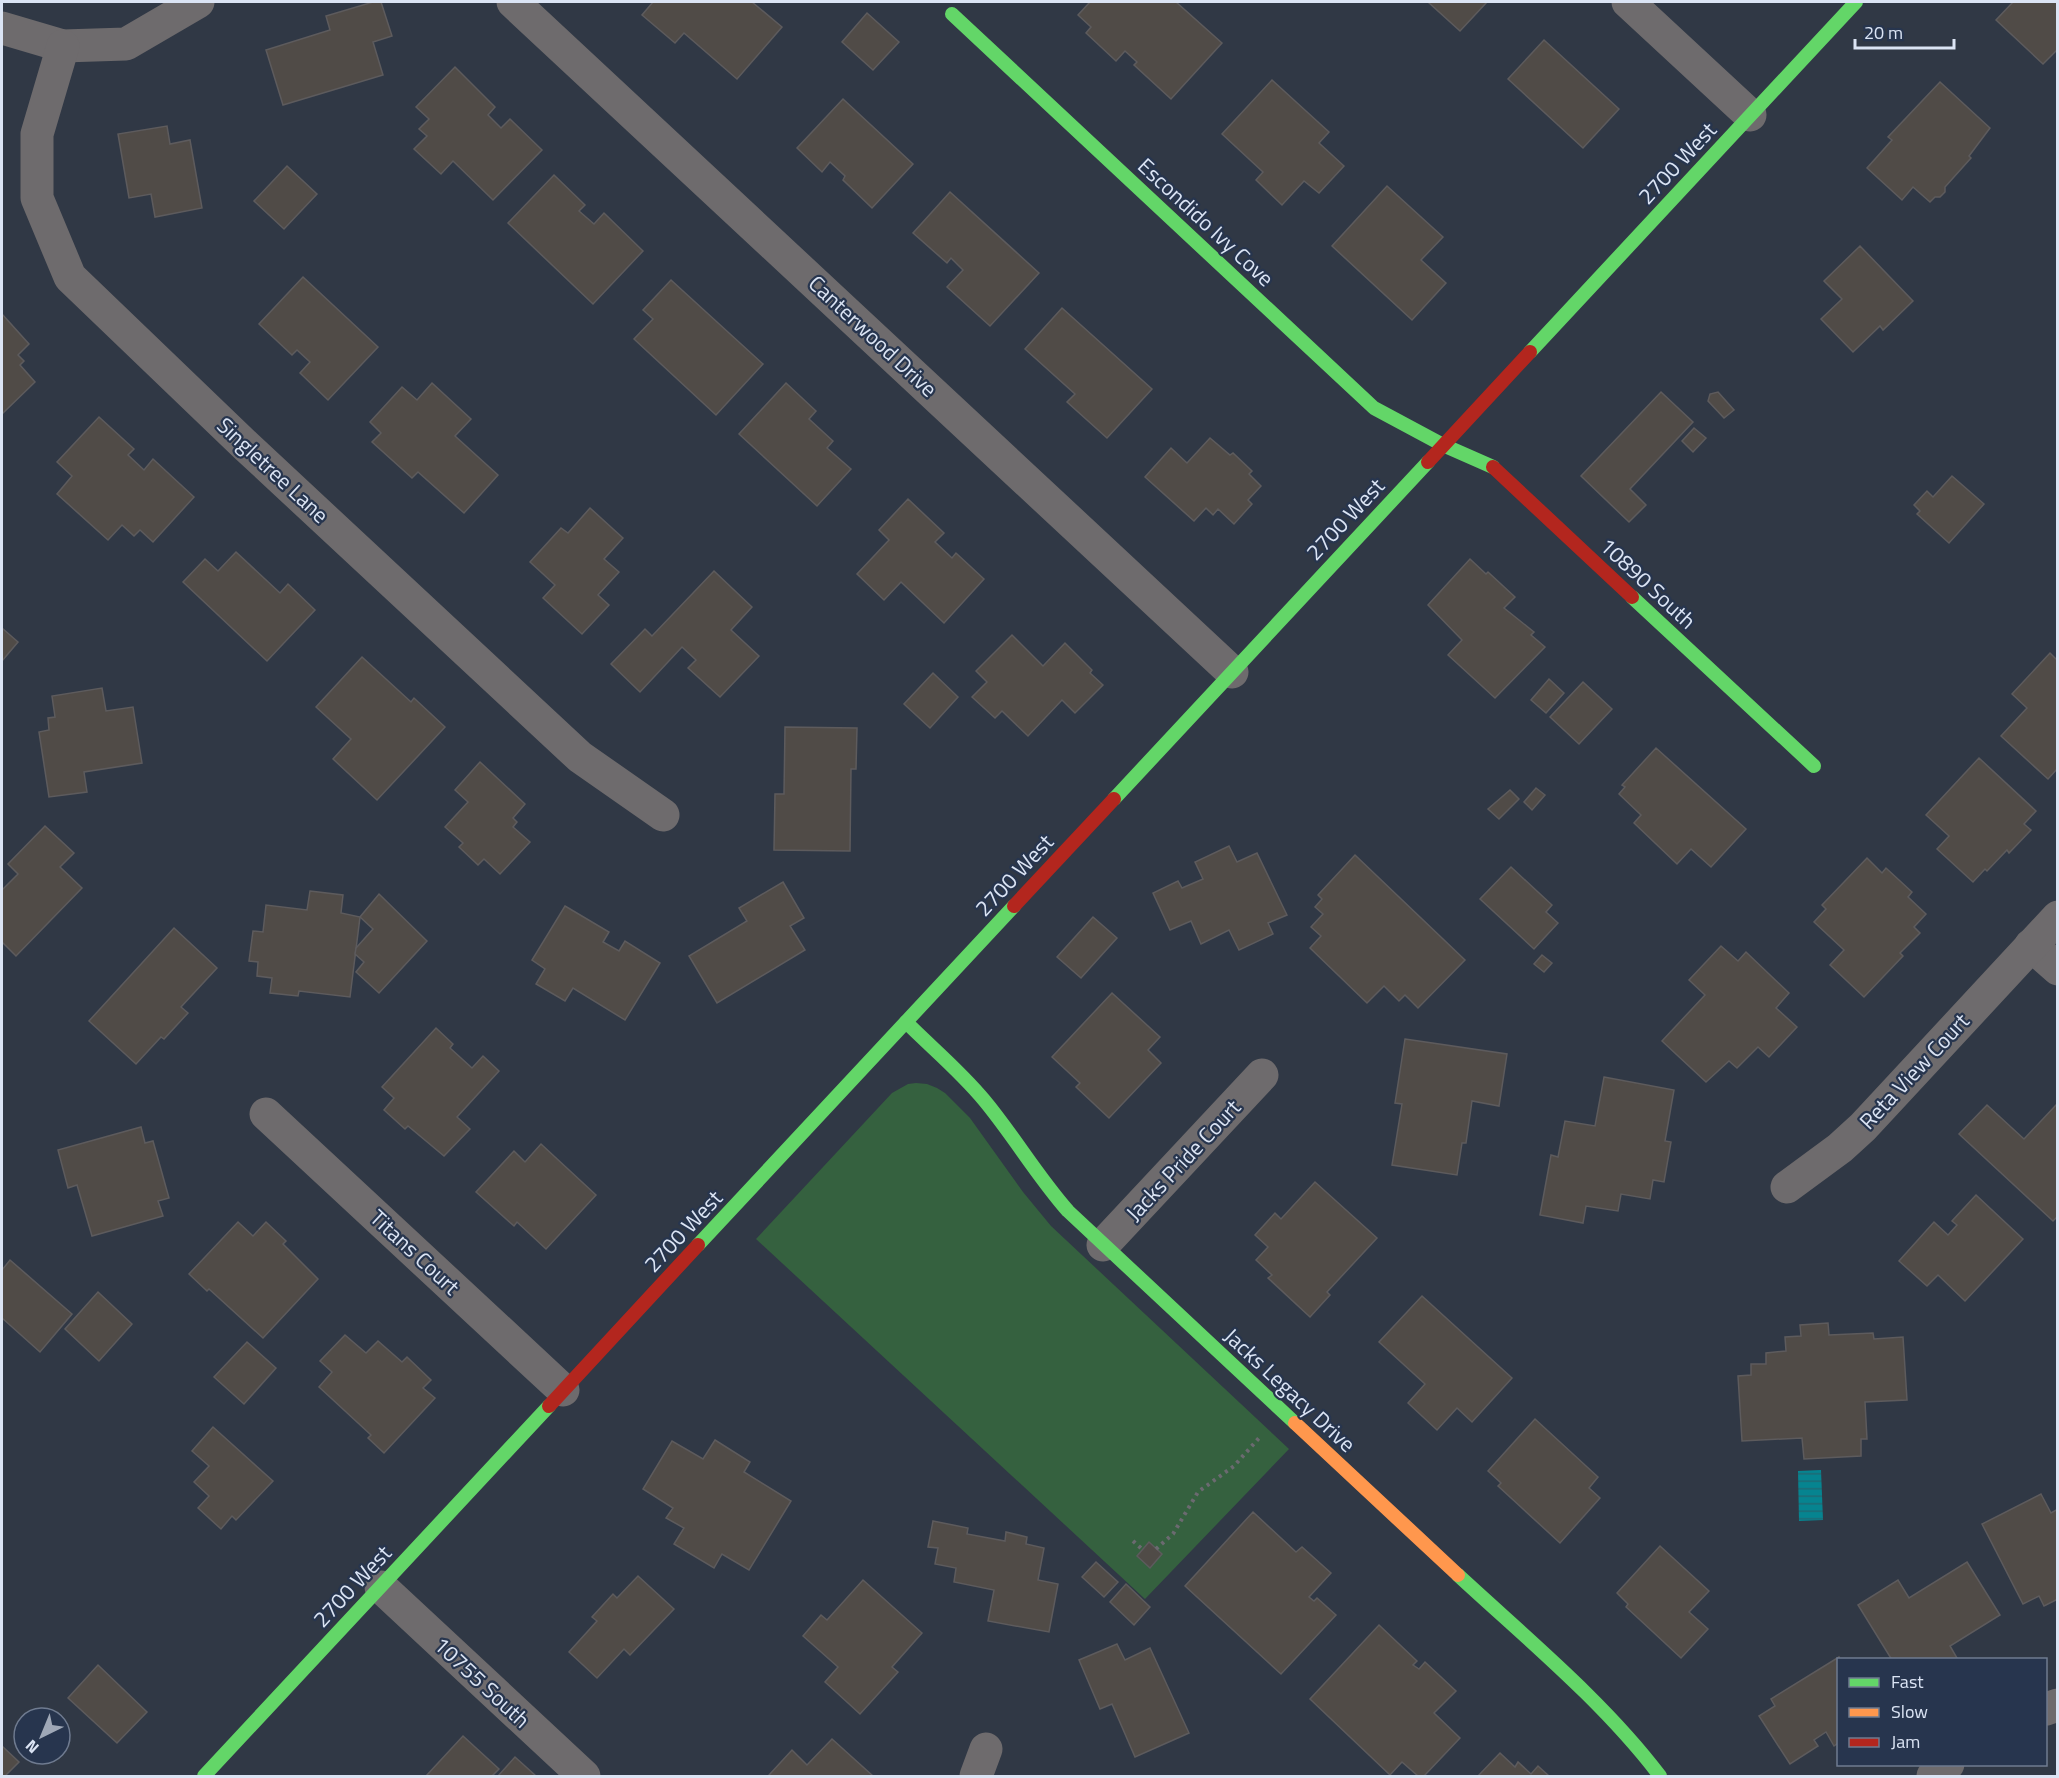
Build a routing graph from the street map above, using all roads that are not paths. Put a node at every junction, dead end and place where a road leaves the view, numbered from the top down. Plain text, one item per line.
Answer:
1 (198, 2) edge
2 (513, 2) edge
3 (1628, 2) edge
4 (1856, 2) edge
5 (952, 14) dead end
6 (2, 28) edge
7 (63, 46) junction
8 (1750, 115) junction
9 (1443, 445) junction
10 (1232, 672) junction
11 (1814, 766) dead end
12 (663, 815) dead end
13 (2058, 917) edge
14 (2031, 945) junction
15 (2058, 969) edge
16 (906, 1022) junction
17 (1262, 1075) dead end
18 (266, 1114) dead end
19 (1787, 1187) dead end
20 (1103, 1245) junction
21 (564, 1390) junction
22 (381, 1587) junction
23 (1945, 1766) edge
24 (204, 1776) edge
25 (584, 1776) edge
26 (1660, 1776) edge
27 (1933, 1776) edge

1 - 7 street
2 - 10 street, Canterwood Drive
3 - 8 street
4 - 8 main road, 2700 West
5 - 9 main road, Escondido Ivy Cove
6 - 7 street
7 - 12 street, Singletree Lane
8 - 9 main road, 2700 West
9 - 10 main road, 2700 West
9 - 11 main road, 10890 South
10 - 16 main road, 2700 West
13 - 14 street, Reta View Court
14 - 15 street
14 - 19 street, Reta View Court
16 - 20 main road, Jacks Legacy Drive
16 - 21 main road, 2700 West
17 - 20 street, Jacks Pride Court
18 - 21 street, Titans Court
20 - 26 main road, Jacks Legacy Drive
21 - 22 main road, 2700 West
22 - 24 main road, 2700 West
22 - 25 street, 10755 South
23 - 27 street

